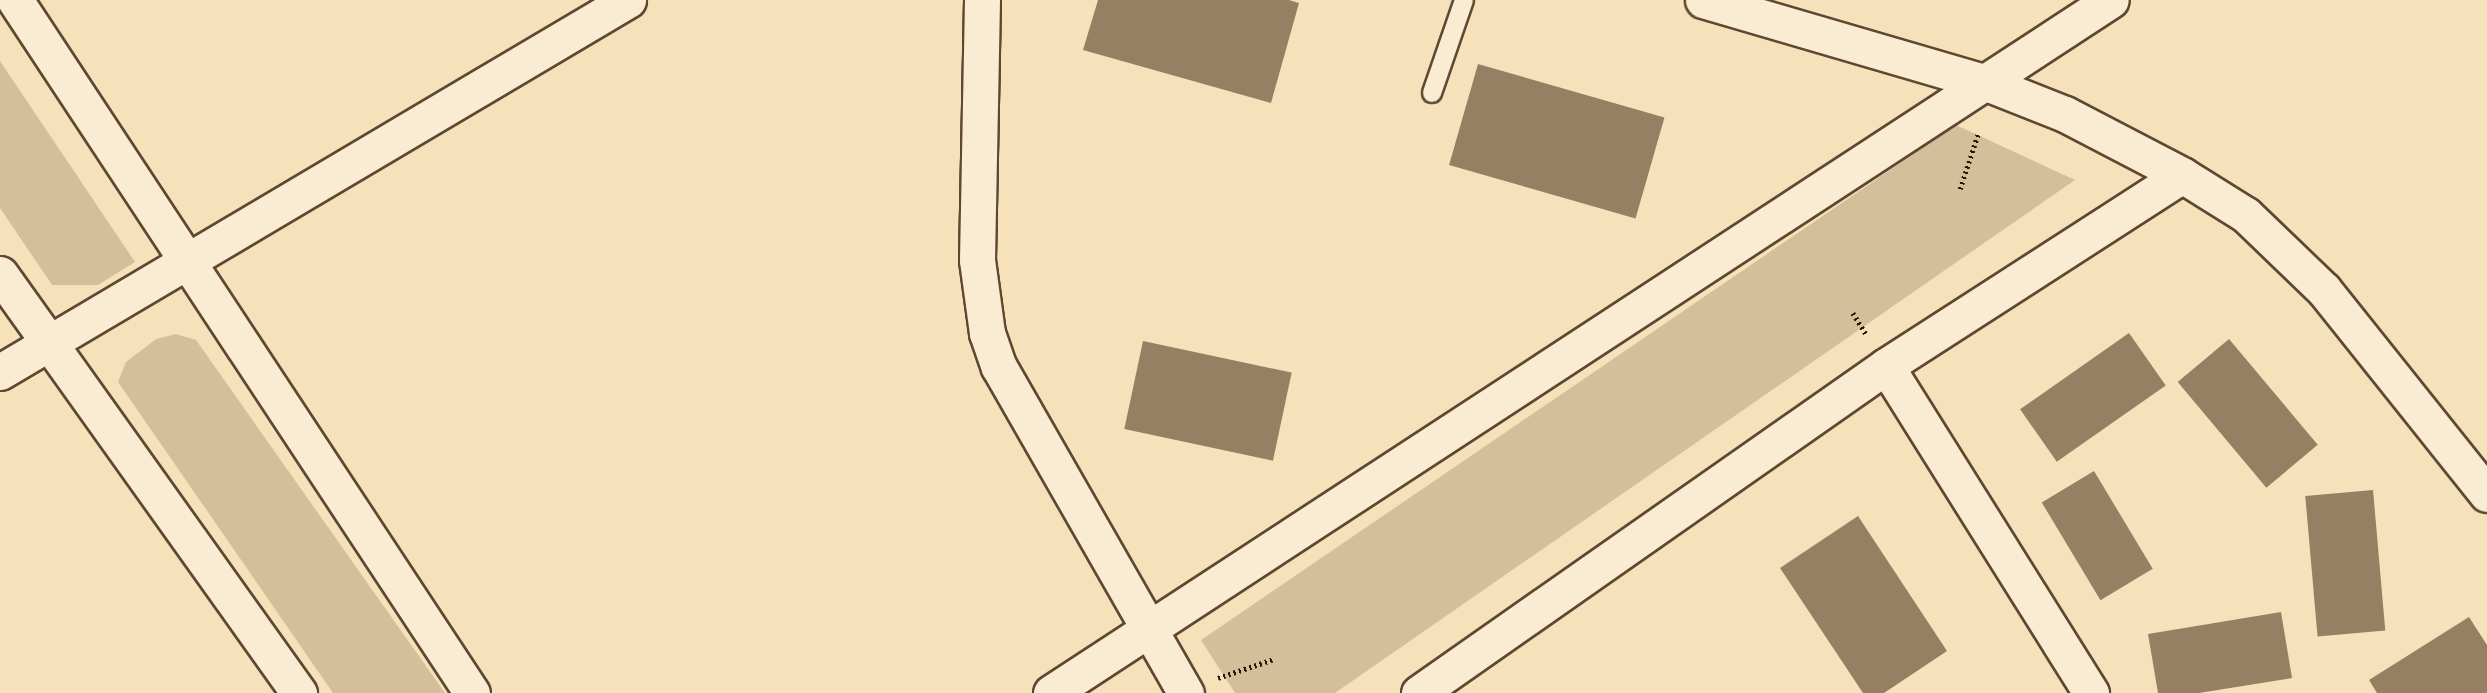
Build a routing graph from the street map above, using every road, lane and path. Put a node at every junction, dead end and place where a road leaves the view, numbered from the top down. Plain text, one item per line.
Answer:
1 (15, 0) edge
2 (628, 0) edge
3 (982, 0) edge
4 (1464, 0) edge
5 (1703, 0) edge
6 (2111, 0) edge
7 (1984, 82) junction
8 (1432, 93) dead end
9 (2182, 175) junction
10 (186, 260) junction
11 (0, 274) edge
12 (46, 344) junction
13 (1886, 366) junction
14 (0, 372) edge
15 (2487, 494) edge
16 (1149, 630) junction
17 (1274, 659) dead end
18 (1185, 691) edge
19 (299, 693) edge
20 (472, 693) edge
21 (1051, 693) edge
22 (1419, 693) edge
23 (2091, 693) edge

1 - 10 street
2 - 10 street
3 - 16 street
4 - 8 lane
5 - 7 street
6 - 7 street
7 - 9 street
7 - 16 street
9 - 13 street
9 - 15 street
10 - 12 street
10 - 20 street
11 - 12 street
12 - 14 street
12 - 19 street
13 - 22 street
13 - 23 street
16 - 18 street
16 - 21 street
17 - 18 path

